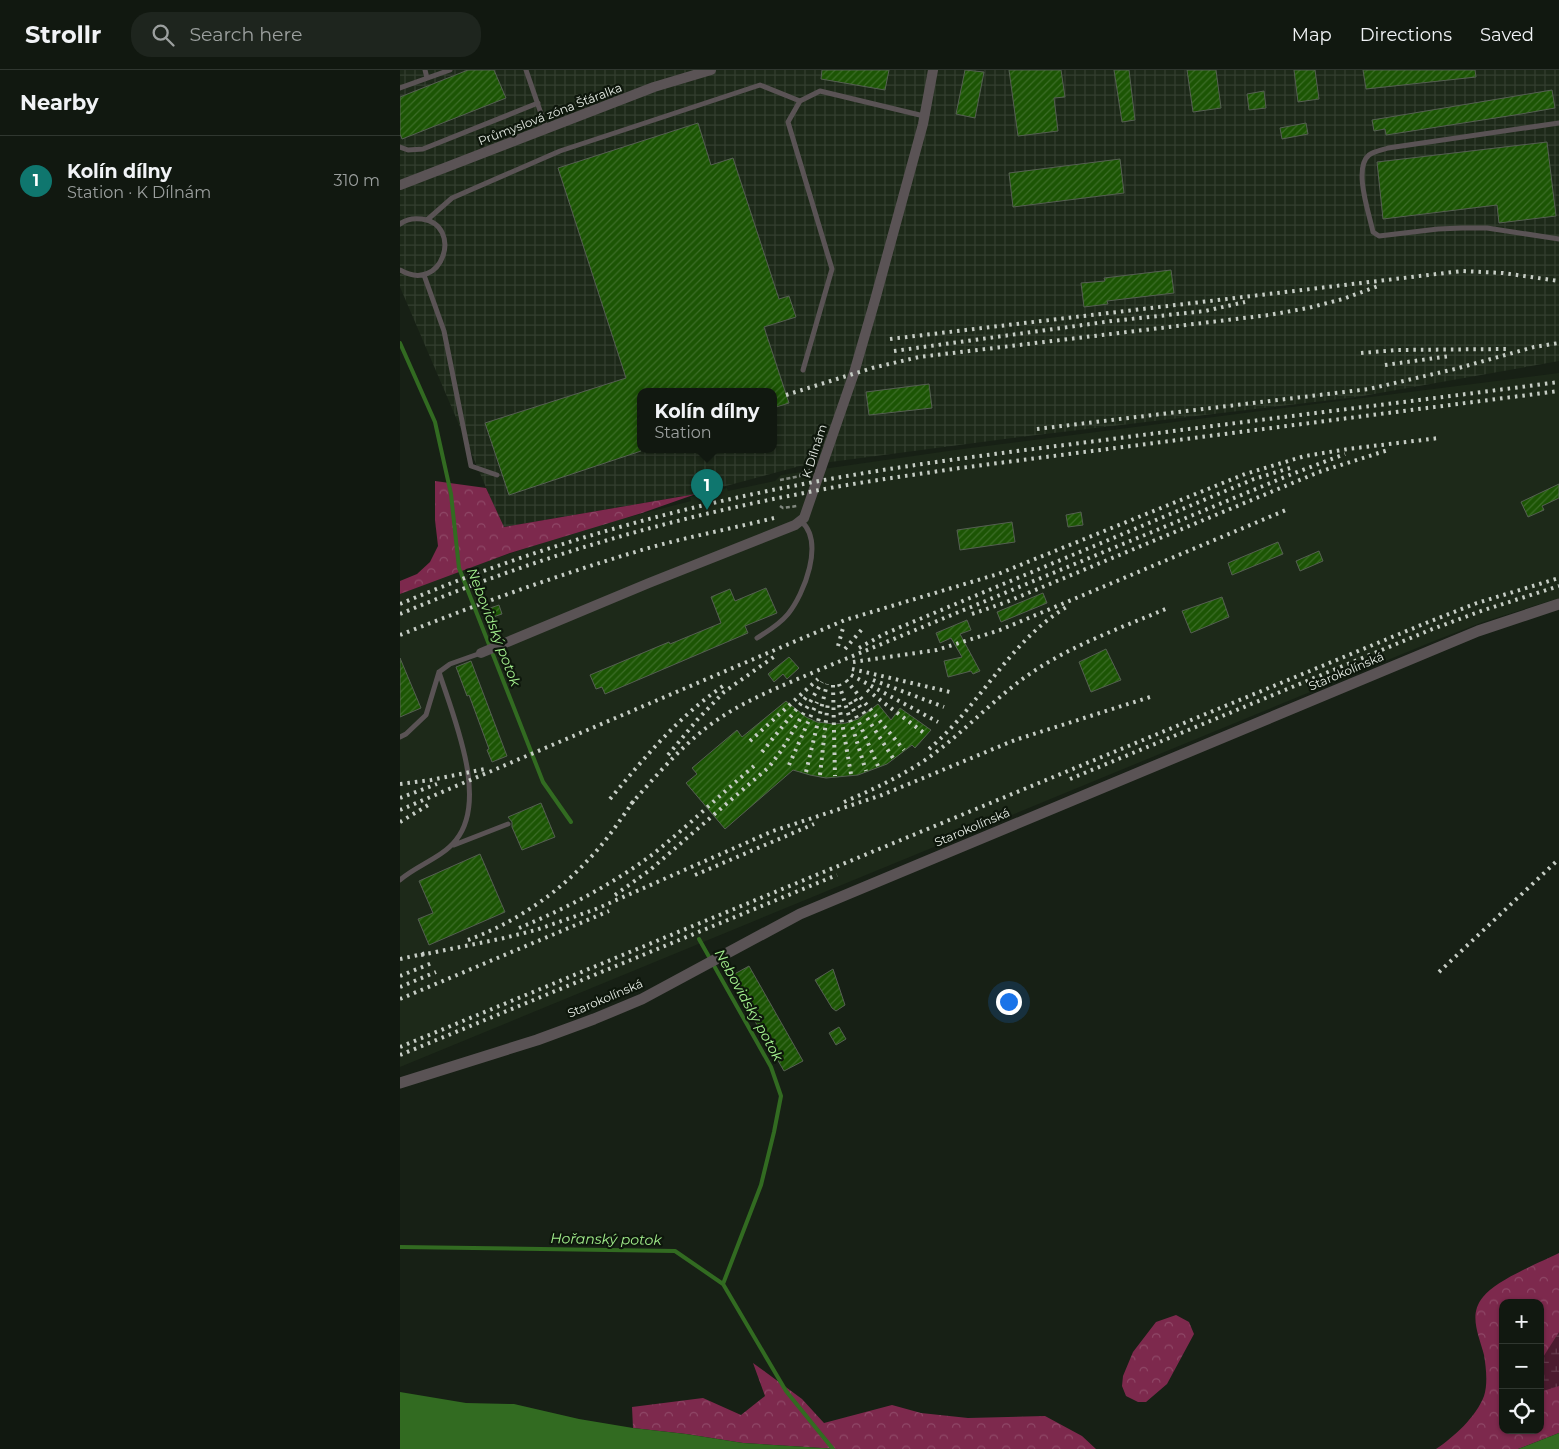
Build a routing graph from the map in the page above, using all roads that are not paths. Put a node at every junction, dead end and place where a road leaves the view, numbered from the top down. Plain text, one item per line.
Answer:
1 (424, 70) edge
2 (450, 70) edge
3 (526, 70) edge
4 (711, 70) edge
5 (933, 70) edge
6 (428, 78) junction
7 (400, 88) edge
8 (800, 101) junction
9 (538, 103) junction
10 (924, 116) junction
11 (1559, 123) edge
12 (546, 129) junction
13 (400, 147) edge
14 (400, 185) edge
15 (427, 220) junction
16 (400, 224) edge
17 (1559, 239) edge
18 (400, 270) edge
19 (424, 275) junction
20 (803, 370) dead end
21 (497, 475) dead end
22 (801, 522) junction
23 (1559, 604) edge
24 (757, 638) dead end
25 (481, 653) joint
26 (439, 672) junction
27 (400, 737) edge
28 (508, 824) dead end
29 (451, 846) junction
30 (400, 880) edge
31 (400, 1083) edge

1 - 6 lane
2 - 6 lane
3 - 9 lane
4 - 12 street, Průmyslová zóna Šťáralka
5 - 10 street, K Dílnám
6 - 7 lane
8 - 10 lane
8 - 15 lane
8 - 20 lane
9 - 12 lane
9 - 13 lane
10 - 22 street, K Dílnám
11 - 17 lane
12 - 14 street, Průmyslová zóna Šťáralka
15 - 16 lane
15 - 19 lane
18 - 19 lane
19 - 21 lane
22 - 24 lane
22 - 25 street
23 - 31 street, Starokolínská
25 - 26 lane
26 - 27 lane
26 - 29 lane
28 - 29 lane
29 - 30 lane

